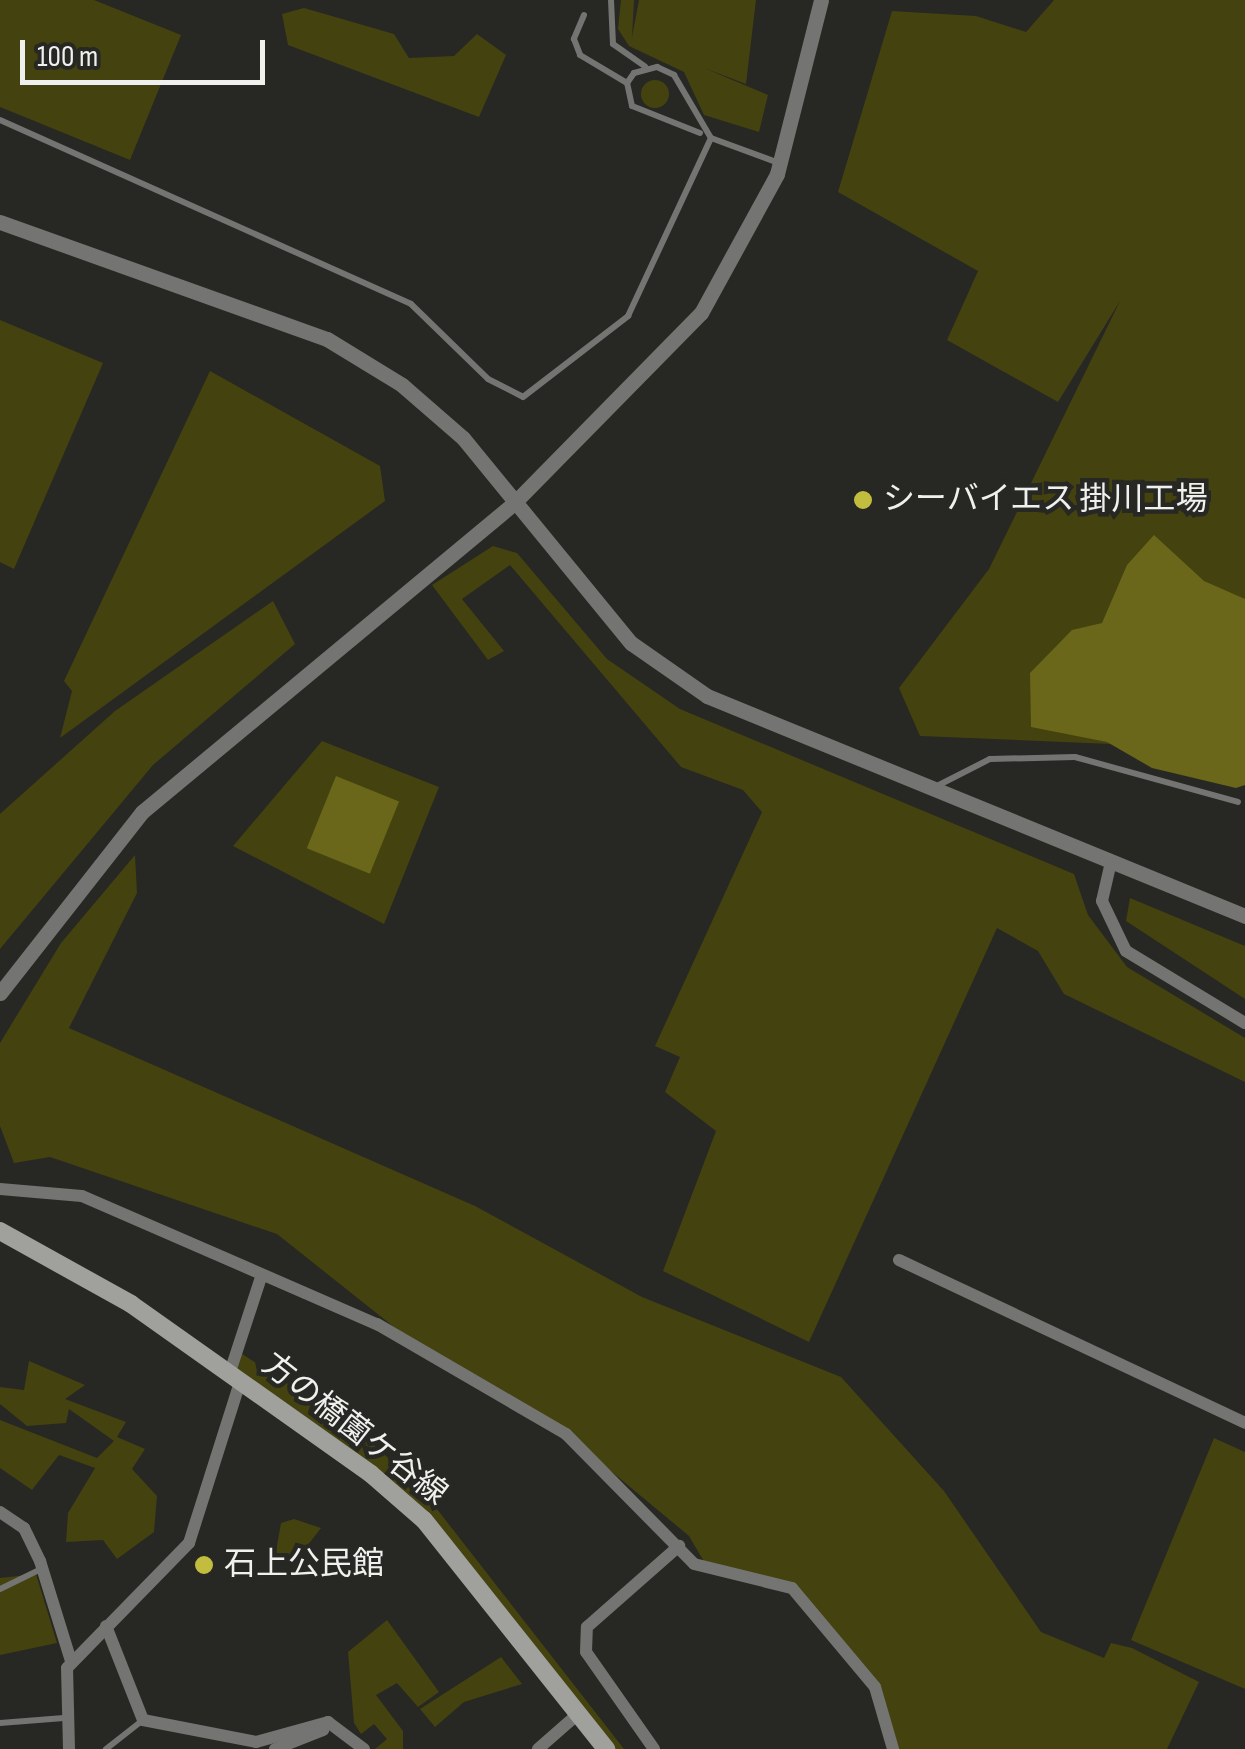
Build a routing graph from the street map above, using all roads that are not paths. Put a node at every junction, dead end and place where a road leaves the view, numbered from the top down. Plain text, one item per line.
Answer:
1 (611, 0) edge
2 (821, 0) edge
3 (584, 16) dead end
4 (645, 66) junction
5 (627, 84) junction
6 (0, 120) edge
7 (700, 133) junction
8 (711, 138) junction
9 (780, 164) junction
10 (0, 222) edge
11 (512, 505) junction
12 (930, 790) junction
13 (1238, 802) dead end
14 (1111, 862) junction
15 (1245, 916) edge
16 (0, 993) edge
17 (1245, 1023) edge
18 (0, 1189) edge
19 (0, 1231) edge
20 (898, 1260) dead end
21 (260, 1280) junction
22 (236, 1375) junction
23 (1245, 1423) edge
24 (0, 1512) edge
25 (679, 1546) junction
26 (42, 1568) junction
27 (0, 1589) edge
28 (106, 1626) junction
29 (71, 1661) junction
30 (579, 1713) junction
31 (64, 1718) junction
32 (143, 1720) junction
33 (0, 1723) edge
34 (339, 1724) junction
35 (69, 1749) edge
36 (106, 1749) edge
37 (275, 1749) edge
38 (364, 1749) edge
39 (538, 1749) edge
40 (606, 1749) edge
41 (654, 1749) edge
42 (893, 1749) edge

1 - 4 lane
2 - 9 street
3 - 5 lane
4 - 5 lane
4 - 7 lane
5 - 7 lane
6 - 8 lane
7 - 8 lane
8 - 9 lane
9 - 11 street
10 - 11 street
11 - 12 street
11 - 16 street
12 - 13 lane
12 - 14 street
14 - 15 street
14 - 17 street
18 - 21 street
19 - 22 main road, 方の橋薗ケ谷線
20 - 23 street
21 - 22 street
21 - 25 street
22 - 28 street
22 - 30 main road, 方の橋薗ケ谷線
24 - 26 street
25 - 41 street
25 - 42 street
26 - 27 lane
26 - 29 street
28 - 29 street
28 - 32 street
29 - 31 street
30 - 39 street
30 - 40 main road, 方の橋薗ケ谷線
31 - 33 lane
31 - 35 street
32 - 34 street
32 - 36 lane
34 - 37 street
34 - 38 street

